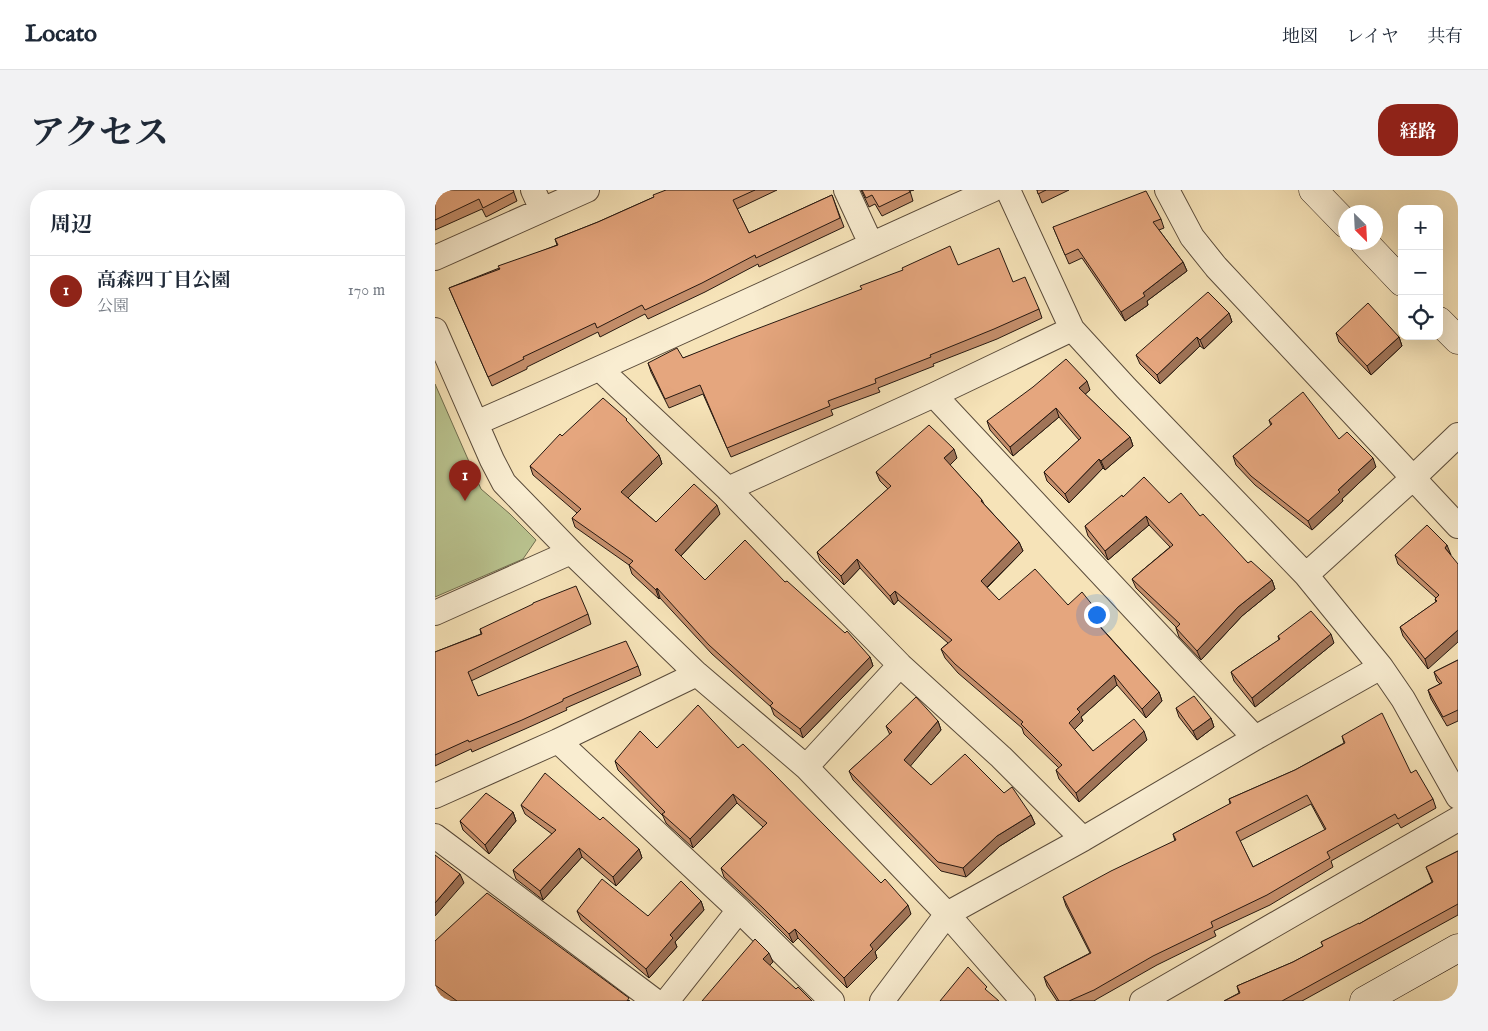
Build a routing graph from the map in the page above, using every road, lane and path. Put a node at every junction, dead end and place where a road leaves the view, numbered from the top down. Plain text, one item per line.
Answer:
1 (587, 190) edge
2 (845, 190) edge
3 (992, 190) edge
4 (1008, 190) edge
5 (1167, 190) edge
6 (1313, 190) edge
7 (537, 200) edge
8 (1338, 217) edge
9 (871, 244) junction
10 (1371, 250) edge
11 (435, 258) edge
12 (1398, 278) edge
13 (1443, 325) edge
14 (1072, 329) junction
15 (435, 330) edge
16 (1458, 340) edge
17 (600, 369) junction
18 (934, 395) junction
19 (476, 423) junction
20 (1458, 435) edge
21 (1413, 478) junction
22 (727, 489) junction
23 (1458, 526) edge
24 (571, 552) junction
25 (1306, 575) junction
26 (435, 613) edge
27 (900, 665) junction
28 (1381, 667) junction
29 (697, 674) junction
30 (1255, 738) junction
31 (558, 741) junction
32 (806, 767) junction
33 (435, 796) edge
34 (1458, 797) edge
35 (1458, 819) edge
36 (435, 836) edge
37 (1083, 840) junction
38 (739, 910) junction
39 (947, 914) junction
40 (1458, 948) edge
41 (655, 1001) edge
42 (667, 1001) edge
43 (832, 1001) edge
44 (882, 1001) edge
45 (1023, 1001) edge
46 (1142, 1001) edge
47 (1364, 1001) edge

1 - 7 street
2 - 9 street
3 - 9 street
4 - 14 street
5 - 21 street
6 - 8 street
7 - 11 street
9 - 17 street
10 - 12 street
13 - 16 street
14 - 18 street
14 - 25 street
15 - 19 street
17 - 19 street
17 - 22 street
18 - 22 street
18 - 30 street
19 - 24 street
20 - 21 street
21 - 23 street
21 - 25 street
22 - 27 street
24 - 26 street
24 - 29 street
25 - 28 street
27 - 32 street
27 - 37 street
28 - 30 street
28 - 34 street
29 - 31 street
29 - 32 street
30 - 37 street
31 - 33 street
31 - 38 street
32 - 39 street
35 - 46 street
36 - 41 street
37 - 39 street
38 - 42 street
38 - 43 street
39 - 44 street
39 - 45 street
40 - 47 street

